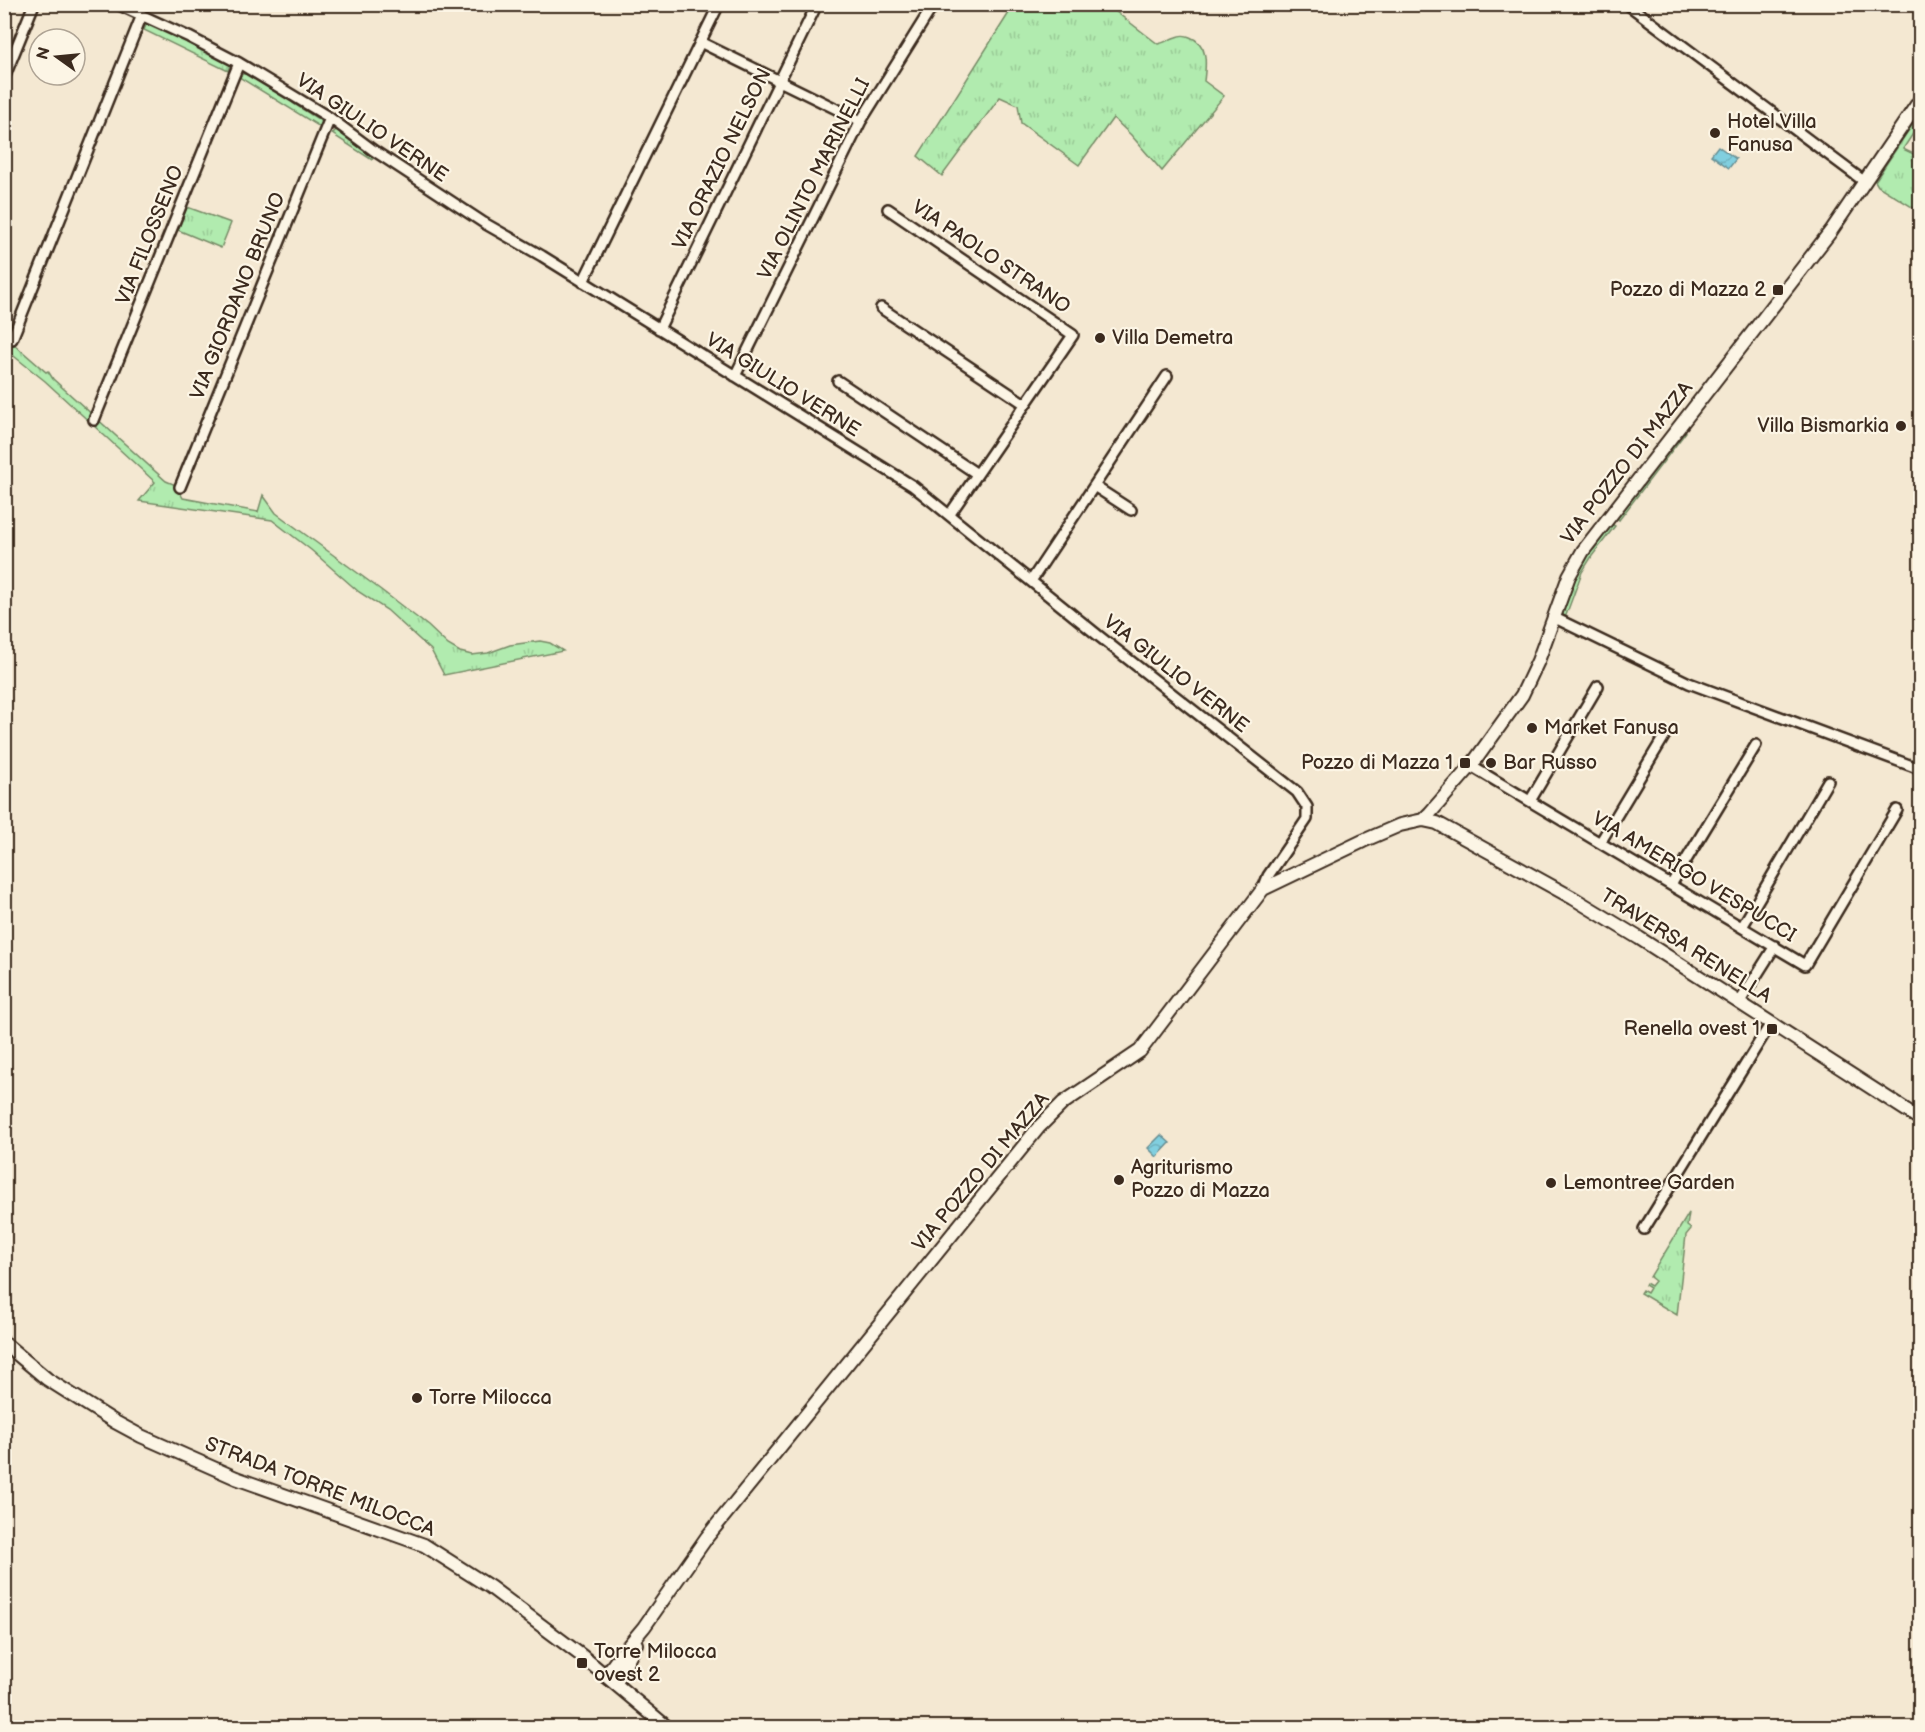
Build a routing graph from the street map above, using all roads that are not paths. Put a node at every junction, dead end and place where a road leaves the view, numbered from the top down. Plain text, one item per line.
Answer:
1 (34, 4) edge
2 (117, 4) edge
3 (719, 4) edge
4 (817, 4) edge
5 (934, 4) edge
6 (1627, 4) edge
7 (142, 15) junction
8 (700, 42) junction
9 (239, 63) junction
10 (4, 78) edge
11 (780, 81) junction
12 (1920, 100) edge
13 (330, 118) junction
14 (861, 121) junction
15 (1865, 183) junction
16 (888, 209) dead end
17 (583, 282) junction
18 (881, 308) dead end
19 (659, 329) junction
20 (5, 340) edge
21 (735, 376) junction
22 (1167, 376) dead end
23 (838, 381) dead end
24 (1025, 404) junction
25 (94, 420) dead end
26 (977, 474) junction
27 (1094, 486) junction
28 (180, 487) dead end
29 (1131, 510) dead end
30 (950, 514) junction
31 (1031, 580) junction
32 (1555, 618) junction
33 (1598, 686) dead end
34 (1665, 735) dead end
35 (1756, 745) dead end
36 (1471, 766) junction
37 (1920, 769) edge
38 (1828, 781) dead end
39 (1530, 801) junction
40 (1897, 810) dead end
41 (1423, 820) junction
42 (1600, 843) junction
43 (1671, 885) junction
44 (1263, 889) junction
45 (1742, 927) junction
46 (1775, 946) junction
47 (1739, 1003) junction
48 (1771, 1023) junction
49 (1920, 1119) edge
50 (1644, 1229) dead end
51 (4, 1343) edge
52 (644, 1627) junction
53 (582, 1656) junction
54 (619, 1657) junction
55 (611, 1679) junction
56 (668, 1728) edge

1 - 10 street
2 - 7 street, VIA GIULIO VERNE
3 - 8 street
4 - 11 street, VIA ORAZIO NELSON
5 - 14 street, VIA OLINTO MARINELLI
6 - 15 street
7 - 9 street, VIA GIULIO VERNE
7 - 20 street
8 - 11 street
8 - 17 street
9 - 13 street, VIA GIULIO VERNE
9 - 25 street, VIA FILOSSENO
11 - 14 street
11 - 19 street, VIA ORAZIO NELSON
12 - 15 street, VIA POZZO DI MAZZA
13 - 17 street, VIA GIULIO VERNE
13 - 28 street, VIA GIORDANO BRUNO
14 - 21 street, VIA OLINTO MARINELLI
15 - 32 street, VIA POZZO DI MAZZA
16 - 24 street, VIA PAOLO STRANO
17 - 19 street, VIA GIULIO VERNE
18 - 24 street
19 - 21 street, VIA GIULIO VERNE
21 - 30 street, VIA GIULIO VERNE
22 - 27 street
23 - 26 street
24 - 26 street, VIA PAOLO STRANO
26 - 30 street, VIA PAOLO STRANO
27 - 29 street
27 - 31 street
30 - 31 street, VIA GIULIO VERNE
31 - 44 street, VIA GIULIO VERNE
32 - 36 street, VIA POZZO DI MAZZA
32 - 37 street
33 - 39 street
34 - 42 street
35 - 43 street
36 - 39 street, VIA AMERIGO VESPUCCI
36 - 41 street, VIA POZZO DI MAZZA
38 - 45 street
39 - 42 street, VIA AMERIGO VESPUCCI
40 - 46 street, VIA AMERIGO VESPUCCI
41 - 44 street, VIA POZZO DI MAZZA
41 - 47 street, TRAVERSA RENELLA
42 - 43 street, VIA AMERIGO VESPUCCI
43 - 45 street, VIA AMERIGO VESPUCCI
44 - 52 street, VIA POZZO DI MAZZA
45 - 46 street, VIA AMERIGO VESPUCCI
46 - 47 street
47 - 48 street, TRAVERSA RENELLA
48 - 49 street, TRAVERSA RENELLA
48 - 50 street
51 - 53 street, STRADA TORRE MILOCCA
52 - 54 street
52 - 55 street
53 - 54 street
53 - 55 street, STRADA TORRE MILOCCA
54 - 55 street
55 - 56 street, STRADA TORRE MILOCCA

